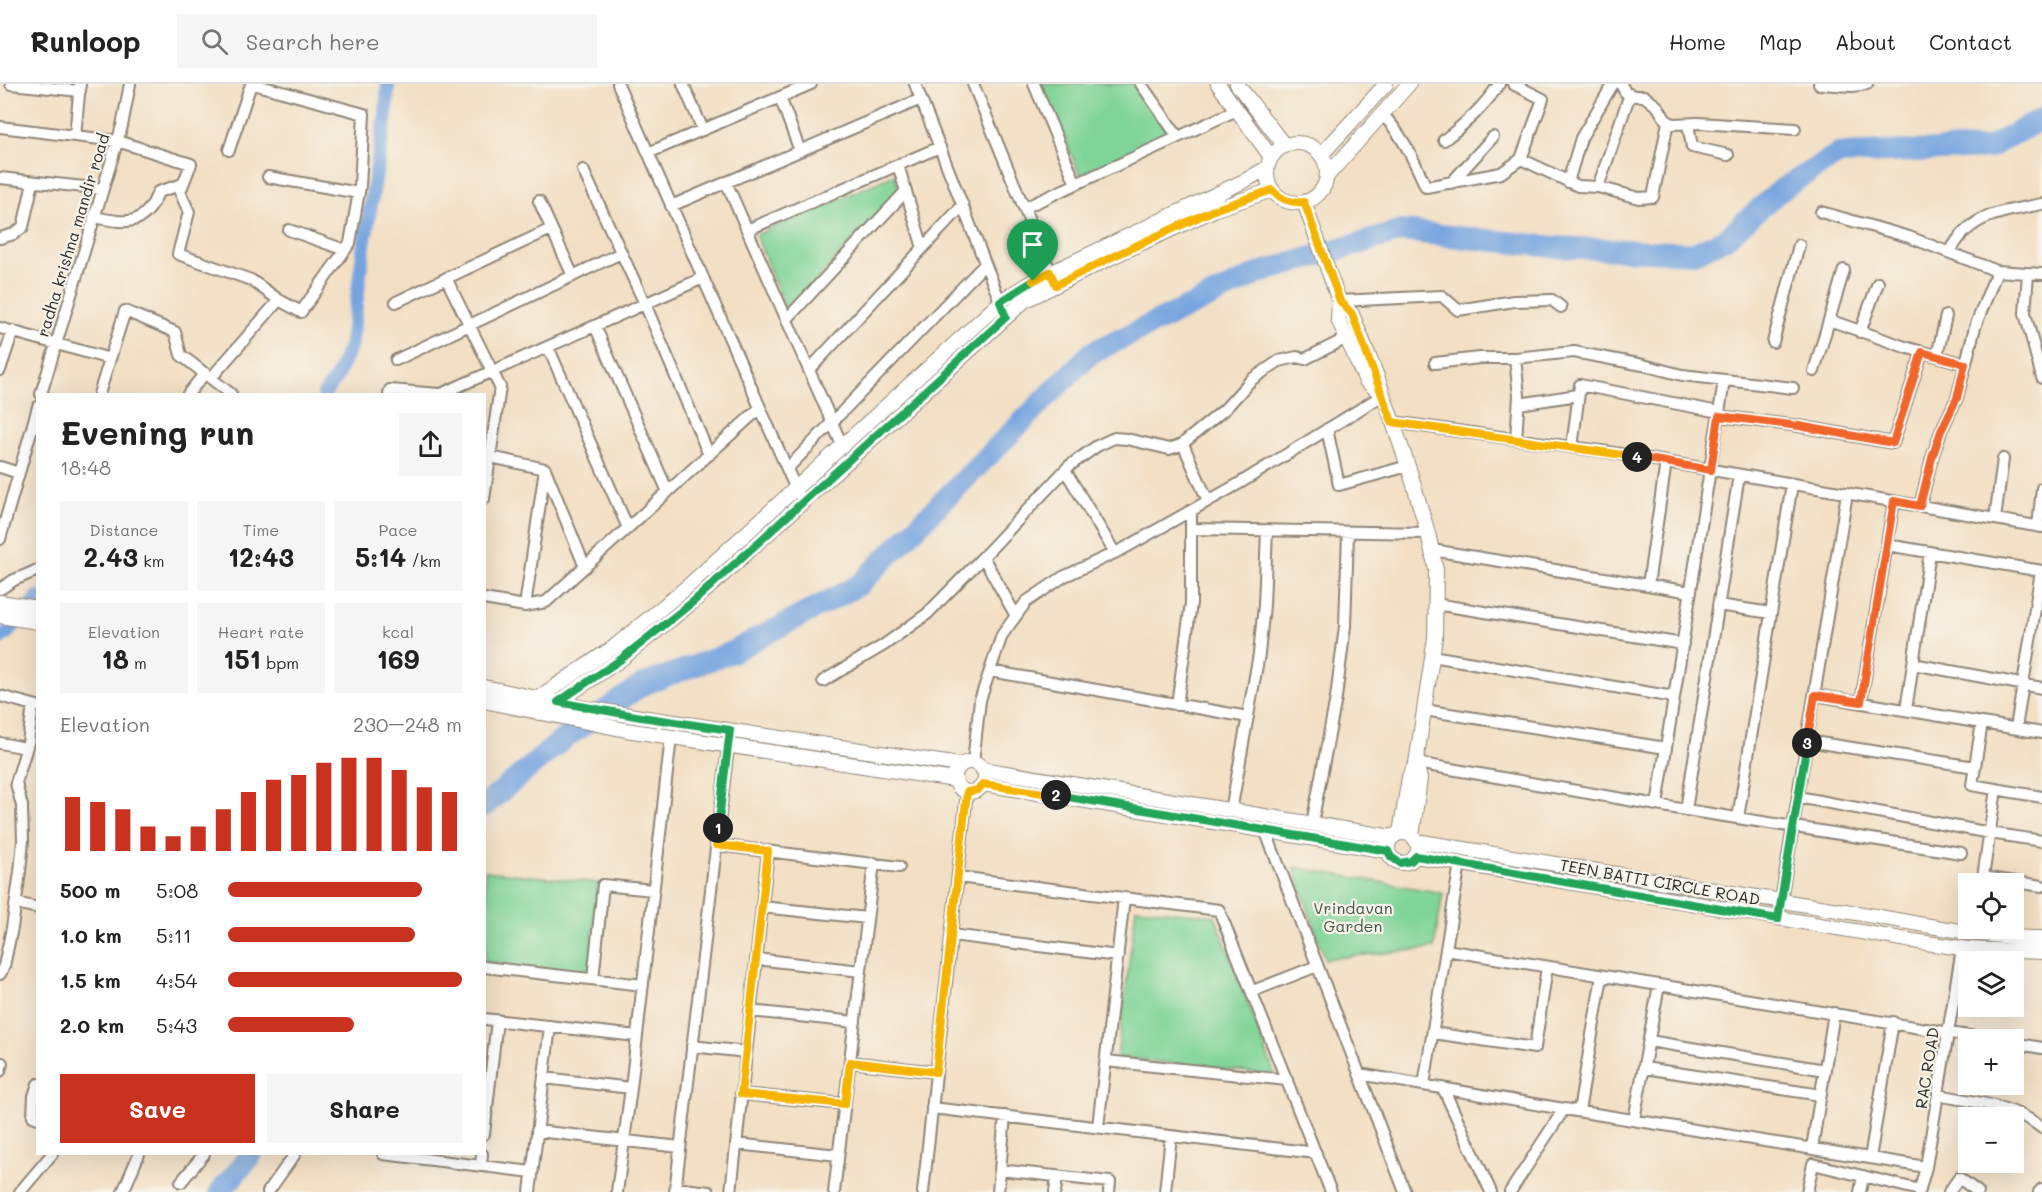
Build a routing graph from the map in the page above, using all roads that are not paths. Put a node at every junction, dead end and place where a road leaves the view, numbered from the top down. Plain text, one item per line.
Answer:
1 (11, 84) edge
2 (130, 84) edge
3 (252, 84) edge
4 (618, 84) edge
5 (683, 84) edge
6 (811, 84) edge
7 (915, 84) edge
8 (973, 84) edge
9 (1034, 84) edge
10 (1141, 84) edge
11 (1218, 84) edge
12 (1237, 84) edge
13 (1386, 84) edge
14 (1409, 84) edge
15 (1499, 84) edge
16 (1513, 84) edge
17 (1613, 84) edge
18 (1621, 84) edge
19 (1819, 84) edge
20 (1867, 84) edge
21 (80, 87) edge
22 (1630, 94) junction
23 (780, 97) junction
24 (921, 99) junction
25 (1237, 110) junction
26 (1382, 114) junction
27 (1668, 122) junction
28 (1688, 124) junction
29 (0, 127) edge
30 (1795, 129) dead end
31 (703, 130) junction
32 (75, 136) junction
33 (1178, 137) junction
34 (1493, 137) dead end
35 (1444, 140) dead end
36 (117, 141) junction
37 (1284, 145) junction
38 (940, 147) junction
39 (229, 150) dead end
40 (800, 151) junction
41 (648, 153) junction
42 (1321, 155) junction
43 (1728, 155) dead end
44 (1521, 159) junction
45 (1269, 162) junction
46 (898, 165) junction
47 (583, 170) dead end
48 (1327, 176) junction
49 (268, 177) dead end
50 (0, 178) edge
51 (33, 182) junction
52 (726, 182) junction
53 (1568, 182) junction
54 (1450, 183) junction
55 (183, 184) junction
56 (1076, 184) junction
57 (1598, 187) junction
58 (103, 189) junction
59 (1272, 190) junction
60 (906, 191) junction
61 (359, 193) junction
62 (539, 201) dead end
63 (2042, 204) edge
64 (671, 206) junction
65 (963, 206) junction
66 (1024, 208) junction
67 (1306, 209) junction
68 (1821, 212) dead end
69 (94, 217) junction
70 (552, 229) junction
71 (747, 230) junction
72 (289, 231) dead end
73 (0, 238) edge
74 (1799, 245) dead end
75 (923, 248) junction
76 (345, 250) junction
77 (1950, 252) junction
78 (621, 253) junction
79 (986, 264) junction
80 (1844, 270) dead end
81 (1997, 271) junction
82 (2028, 274) junction
83 (2042, 274) edge
84 (573, 276) junction
85 (446, 278) junction
86 (703, 278) junction
87 (1053, 279) junction
88 (1878, 283) dead end
89 (279, 300) junction
90 (1340, 301) junction
91 (396, 302) dead end
92 (1000, 302) junction
93 (645, 304) junction
94 (1561, 307) dead end
95 (1946, 316) dead end
96 (1006, 317) junction
97 (787, 319) junction
98 (1829, 320) junction
99 (469, 326) junction
100 (595, 326) junction
101 (0, 328) edge
102 (13, 332) junction
103 (1860, 332) junction
104 (1347, 339) junction
105 (1773, 342) dead end
106 (56, 344) junction
107 (548, 347) junction
108 (1922, 352) junction
109 (1938, 357) junction
110 (1515, 358) junction
111 (110, 359) junction
112 (396, 360) dead end
113 (1435, 363) dead end
114 (1965, 364) junction
115 (0, 370) edge
116 (809, 370) junction
117 (1814, 371) dead end
118 (492, 372) junction
119 (208, 376) junction
120 (2042, 377) edge
121 (1724, 381) junction
122 (1793, 388) dead end
123 (41, 393) edge
124 (99, 393) edge
125 (189, 393) edge
126 (230, 393) edge
127 (389, 393) edge
128 (429, 393) edge
129 (444, 393) edge
130 (1383, 395) junction
131 (1578, 395) junction
132 (1519, 404) junction
133 (760, 408) junction
134 (36, 414) edge
135 (1719, 414) junction
136 (1392, 422) junction
137 (833, 423) junction
138 (1327, 429) junction
139 (1516, 440) junction
140 (1183, 444) junction
141 (842, 445) junction
142 (1572, 447) junction
143 (708, 455) junction
144 (490, 457) junction
145 (2003, 459) dead end
146 (1666, 462) junction
147 (1408, 466) junction
148 (0, 467) edge
149 (545, 469) junction
150 (787, 469) junction
151 (1065, 470) junction
152 (1711, 470) junction
153 (19, 473) junction
154 (1739, 475) junction
155 (1792, 484) junction
156 (486, 485) edge
157 (795, 487) junction
158 (2042, 488) edge
159 (668, 492) junction
160 (1847, 493) junction
161 (1208, 501) junction
162 (1894, 501) junction
163 (802, 503) junction
164 (1920, 506) junction
165 (1191, 511) junction
166 (1995, 519) junction
167 (2040, 527) edge
168 (628, 528) junction
169 (1191, 529) junction
170 (1267, 530) junction
171 (1348, 532) junction
172 (1428, 533) junction
173 (0, 539) edge
174 (1887, 545) junction
175 (1431, 550) junction
176 (1930, 552) junction
177 (1115, 553) junction
178 (983, 557) junction
179 (585, 567) junction
180 (36, 571) edge
181 (2042, 571) edge
182 (1648, 585) junction
183 (0, 589) edge
184 (1691, 592) junction
185 (486, 599) edge
186 (5, 603) edge
187 (1435, 604) junction
188 (1718, 605) junction
189 (525, 606) junction
190 (36, 608) edge
191 (1771, 613) junction
192 (0, 616) edge
193 (1016, 616) junction
194 (36, 622) edge
195 (2036, 639) edge
196 (1683, 644) junction
197 (1432, 656) junction
198 (1913, 664) junction
199 (990, 671) junction
200 (823, 681) dead end
201 (2023, 684) junction
202 (486, 687) edge
203 (2042, 688) edge
204 (1815, 695) junction
205 (0, 696) edge
206 (1674, 697) junction
207 (538, 698) junction
208 (486, 701) edge
209 (558, 702) junction
210 (1861, 702) junction
211 (1177, 705) junction
212 (35, 706) edge
213 (1424, 710) junction
214 (1906, 710) junction
215 (539, 712) junction
216 (1248, 717) junction
217 (1982, 723) junction
218 (2016, 728) junction
219 (730, 730) junction
220 (2042, 733) edge
221 (671, 736) junction
222 (1807, 741) junction
223 (0, 743) edge
224 (728, 746) junction
225 (26, 748) junction
226 (1666, 748) junction
227 (1416, 763) junction
228 (972, 766) junction
229 (1975, 767) junction
230 (955, 780) junction
231 (983, 784) junction
232 (1996, 789) junction
233 (967, 792) junction
234 (1798, 797) junction
235 (2042, 797) edge
236 (1657, 805) junction
237 (1686, 810) junction
238 (1231, 811) junction
239 (1738, 818) junction
240 (1312, 824) junction
241 (1793, 827) junction
242 (1264, 830) junction
243 (1990, 833) junction
244 (2042, 841) edge
245 (1404, 842) junction
246 (716, 845) junction
247 (768, 851) junction
248 (1961, 854) dead end
249 (874, 863) junction
250 (1460, 863) junction
251 (899, 867) dead end
252 (1983, 873) edge
253 (958, 877) junction
254 (2024, 884) edge
255 (2042, 886) edge
256 (653, 890) junction
257 (1124, 898) junction
258 (1781, 901) junction
259 (16, 903) junction
260 (762, 907) junction
261 (36, 908) edge
262 (867, 918) junction
263 (1778, 919) junction
264 (1958, 928) edge
265 (5, 933) edge
266 (952, 934) junction
267 (2024, 938) edge
268 (2042, 938) edge
269 (1962, 948) junction
270 (1446, 950) junction
271 (2042, 952) edge
272 (1118, 956) junction
273 (756, 959) junction
274 (1317, 966) junction
275 (486, 967) edge
276 (1547, 967) junction
277 (861, 971) junction
278 (0, 974) edge
279 (1602, 976) junction
280 (593, 979) junction
281 (643, 985) junction
282 (1659, 985) junction
283 (1253, 991) junction
284 (750, 1011) junction
285 (1834, 1013) junction
286 (486, 1019) edge
287 (497, 1020) junction
288 (1893, 1022) junction
289 (855, 1023) junction
290 (550, 1026) junction
291 (1948, 1031) junction
292 (1433, 1033) junction
293 (1958, 1033) edge
294 (637, 1036) junction
295 (1649, 1041) junction
296 (2024, 1045) edge
297 (692, 1046) junction
298 (2042, 1048) edge
299 (746, 1052) junction
300 (1106, 1061) junction
301 (850, 1062) junction
302 (0, 1063) edge
303 (1644, 1068) junction
304 (1825, 1070) junction
305 (0, 1071) edge
306 (936, 1072) junction
307 (1359, 1074) junction
308 (544, 1078) junction
309 (1287, 1080) junction
310 (1425, 1085) junction
311 (631, 1088) junction
312 (1443, 1088) junction
313 (36, 1090) edge
314 (741, 1094) junction
315 (1821, 1095) junction
316 (1938, 1095) junction
317 (845, 1104) junction
318 (1983, 1107) edge
319 (932, 1108) junction
320 (1564, 1109) junction
321 (1579, 1111) junction
322 (486, 1116) edge
323 (1005, 1116) junction
324 (36, 1117) edge
325 (2024, 1118) edge
326 (1634, 1120) junction
327 (1098, 1127) junction
328 (2042, 1128) edge
329 (537, 1131) junction
330 (1171, 1136) junction
331 (623, 1141) junction
332 (736, 1144) junction
333 (680, 1147) junction
334 (1812, 1148) junction
335 (1316, 1152) junction
336 (51, 1155) edge
337 (139, 1155) edge
338 (203, 1155) edge
339 (294, 1155) edge
340 (406, 1155) edge
341 (482, 1155) edge
342 (838, 1155) junction
343 (429, 1156) edge
344 (1870, 1158) junction
345 (481, 1166) junction
346 (1926, 1167) junction
347 (1000, 1170) junction
348 (532, 1172) junction
349 (1057, 1176) junction
350 (1863, 1176) junction
351 (181, 1182) dead end
352 (675, 1190) edge
353 (1920, 1191) edge
354 (20, 1192) edge
355 (123, 1192) edge
356 (268, 1192) edge
357 (530, 1192) edge
358 (616, 1192) edge
359 (710, 1192) edge
360 (731, 1192) edge
361 (834, 1192) edge
362 (923, 1192) edge
363 (998, 1192) edge
364 (1055, 1192) edge
365 (1109, 1192) edge
366 (1165, 1192) edge
367 (1331, 1192) edge
368 (1405, 1192) edge
369 (1491, 1192) edge
370 (1510, 1192) edge
371 (1807, 1192) edge
372 (1860, 1192) edge
373 (1949, 1192) edge
374 (1978, 1192) edge

1 - 21 street
2 - 36 street, radha krishna mandir road
3 - 39 street
3 - 61 street
4 - 41 street
5 - 31 street
6 - 23 street
7 - 24 street
8 - 66 street
9 - 56 street
10 - 33 street
11 - 25 street
12 - 37 street
13 - 42 street
14 - 26 street
15 - 35 street
16 - 44 street
17 - 53 street
18 - 22 street
19 - 20 street
21 - 32 street
22 - 27 street
22 - 57 street
23 - 31 street
23 - 40 street
24 - 38 street
24 - 40 street
25 - 33 street
25 - 45 street
26 - 48 street
26 - 54 street
27 - 28 street
27 - 57 street
28 - 30 street
28 - 43 street
29 - 32 street
31 - 41 street
32 - 36 street
33 - 56 street
34 - 54 street
36 - 55 street
36 - 58 street, radha krishna mandir road
37 - 42 street
37 - 45 street
38 - 46 street
38 - 65 street
40 - 52 street
41 - 64 street
42 - 48 street
44 - 53 street
44 - 54 street
45 - 59 street
45 - 87 street
46 - 60 street
46 - 71 street
47 - 78 street
48 - 67 street
49 - 61 street
50 - 51 street
51 - 58 street
51 - 73 street
52 - 64 street
52 - 71 street
53 - 57 street
55 - 69 street
55 - 89 street
56 - 66 street
58 - 69 street, radha krishna mandir road
59 - 67 street
59 - 87 street
60 - 75 street
60 - 97 street
61 - 76 street
62 - 70 street
63 - 77 street
64 - 86 street
65 - 75 street
65 - 79 street
66 - 87 street
67 - 90 street
68 - 77 street
69 - 106 street, radha krishna mandir road
70 - 84 street
70 - 85 street
71 - 97 street
72 - 76 street
74 - 105 street
75 - 116 street
76 - 89 street
77 - 81 street
78 - 84 street
78 - 93 street
79 - 92 street
79 - 137 street
80 - 98 street
81 - 82 street
81 - 114 street
82 - 83 street
82 - 120 street
84 - 99 street
85 - 91 street
85 - 99 street
86 - 93 street
86 - 133 street
87 - 92 street
87 - 96 street
88 - 103 street
89 - 119 street
90 - 94 street
90 - 104 street
90 - 130 street
92 - 96 street
92 - 141 street
93 - 100 street
93 - 143 street
95 - 109 street
96 - 163 street
97 - 116 street
98 - 103 street
98 - 117 street
99 - 112 street
99 - 118 street
100 - 107 street
100 - 159 street
101 - 102 street
102 - 106 street
102 - 115 street
103 - 108 street
104 - 130 street
104 - 140 street
106 - 111 street
106 - 123 street, radha krishna mandir road
107 - 118 street
107 - 168 street
108 - 109 street
108 - 135 street
109 - 114 street
110 - 113 street
110 - 121 street
110 - 132 street
111 - 119 street
111 - 124 street
114 - 164 street
116 - 137 street
118 - 129 street
118 - 144 street
119 - 125 street
119 - 126 street
121 - 122 street
121 - 135 street
127 - 128 street
130 - 136 street
130 - 138 street
131 - 132 street
131 - 135 street
131 - 142 street
132 - 139 street
133 - 143 street
133 - 150 street
134 - 153 street
135 - 152 street
136 - 139 street
136 - 147 street
137 - 141 street
137 - 150 street
138 - 147 street
138 - 161 street
139 - 142 street
140 - 151 street
140 - 161 street
141 - 157 street
142 - 146 street
143 - 159 street
144 - 149 street
144 - 156 street
145 - 166 street
146 - 152 street
146 - 182 street
147 - 172 street
148 - 153 street
149 - 179 street
149 - 189 street
150 - 157 street
151 - 177 street
151 - 178 street
152 - 154 street
152 - 184 street
153 - 173 street
154 - 155 street
154 - 188 street
155 - 160 street
155 - 191 street
157 - 163 street
157 - 207 street
158 - 167 street
159 - 168 street
160 - 162 street
160 - 204 street
161 - 165 street
162 - 164 street
162 - 174 street
163 - 209 street
164 - 166 street
165 - 169 street
165 - 177 street
166 - 167 street
168 - 179 street
169 - 170 street
169 - 211 street
170 - 171 street
170 - 216 street
171 - 172 street
171 - 240 street
172 - 175 street
174 - 176 street
174 - 210 street
175 - 182 street
175 - 187 street
176 - 181 street
176 - 198 street
177 - 193 street
178 - 193 street
178 - 200 street
179 - 189 street
180 - 183 street
181 - 195 street
182 - 184 street
184 - 196 street
185 - 189 street
186 - 190 street
187 - 196 street
187 - 197 street
188 - 191 street
188 - 237 street
191 - 239 street
192 - 194 street
193 - 199 street
195 - 201 street
196 - 206 street
197 - 206 street
197 - 213 street
198 - 201 street
198 - 214 street
199 - 211 street
199 - 228 street
201 - 203 street
201 - 218 street
202 - 207 street
204 - 210 street
204 - 222 street
205 - 212 street
206 - 226 street
207 - 209 street
207 - 215 street
208 - 215 street
209 - 215 street
209 - 219 street
210 - 214 street
211 - 216 street
212 - 225 street
213 - 226 street
213 - 227 street
214 - 217 street
215 - 221 street
216 - 238 street
217 - 218 street
217 - 229 street
218 - 220 street
219 - 224 street
219 - 228 street
221 - 224 street
221 - 256 street
222 - 229 street
222 - 234 street
223 - 225 street
224 - 230 street
224 - 246 street
225 - 259 street
226 - 236 street
227 - 236 street
227 - 245 street
228 - 230 street
228 - 231 street
228 - 238 street
229 - 232 street
230 - 233 street
231 - 233 street
231 - 242 street
232 - 235 street
232 - 243 street
233 - 253 street
234 - 241 street
234 - 243 street
236 - 237 street
237 - 239 street
238 - 240 street
239 - 241 street
240 - 245 street
241 - 248 street
241 - 258 street
242 - 245 street
242 - 274 street
243 - 244 street
243 - 252 street
245 - 250 street, TEEN BATTI CIRCLE ROAD
245 - 258 street
246 - 247 street
246 - 297 street
247 - 249 street
247 - 260 street
249 - 251 street
249 - 262 street
250 - 263 street, TEEN BATTI CIRCLE ROAD
250 - 270 street
253 - 257 street
253 - 266 street
254 - 255 street
256 - 280 street
256 - 281 street
257 - 272 street
257 - 283 street
258 - 263 street
258 - 264 street
259 - 261 street
259 - 265 street
260 - 262 street
260 - 273 street
262 - 277 street
263 - 269 street, TEEN BATTI CIRCLE ROAD
265 - 278 street
266 - 272 street
266 - 306 street
267 - 268 street
269 - 271 street, TEEN BATTI CIRCLE ROAD
269 - 291 street, RAC ROAD
270 - 276 street
270 - 292 street
272 - 300 street
273 - 277 street
273 - 284 street
274 - 283 street
274 - 307 street
275 - 280 street
276 - 279 street
276 - 292 street
277 - 289 street
279 - 282 street
279 - 321 street
280 - 281 street
281 - 294 street
282 - 285 street
282 - 295 street
283 - 309 street
284 - 289 street
284 - 299 street
285 - 288 street
285 - 304 street
286 - 287 street
287 - 290 street
287 - 322 street
288 - 291 street
288 - 344 street
289 - 301 street
290 - 294 street
290 - 308 street
291 - 293 street
291 - 316 street, RAC ROAD
292 - 310 street
294 - 311 street
295 - 303 street
295 - 304 street
296 - 298 street
297 - 299 street
297 - 333 street
299 - 314 street
300 - 309 street
300 - 327 street
301 - 306 street
301 - 317 street
302 - 305 street
303 - 315 street
303 - 326 street
304 - 315 street
306 - 319 street
307 - 310 street
307 - 368 street
308 - 311 street
308 - 329 street
309 - 335 street
310 - 312 street
311 - 331 street
312 - 320 street
312 - 369 street
313 - 324 street
314 - 317 street
314 - 332 street
315 - 334 street
316 - 318 street
316 - 346 street, RAC ROAD
317 - 342 street
319 - 323 street
319 - 362 street
320 - 321 street
320 - 370 street
321 - 326 street
323 - 327 street
323 - 347 street
325 - 328 street
326 - 334 street
327 - 330 street
329 - 331 street
329 - 348 street
330 - 335 street
330 - 366 street
331 - 333 street
331 - 358 street
332 - 342 street
332 - 360 street
333 - 352 street
334 - 344 street
335 - 367 street
336 - 354 street
337 - 355 street
338 - 351 street
339 - 356 street
340 - 343 street
341 - 345 street
342 - 361 street
343 - 345 street
344 - 346 street
345 - 348 street
346 - 353 street, RAC ROAD
347 - 349 street
347 - 363 street
348 - 357 street
349 - 364 street
349 - 365 street
350 - 353 street
350 - 371 street
350 - 372 street
352 - 359 street
373 - 374 street

